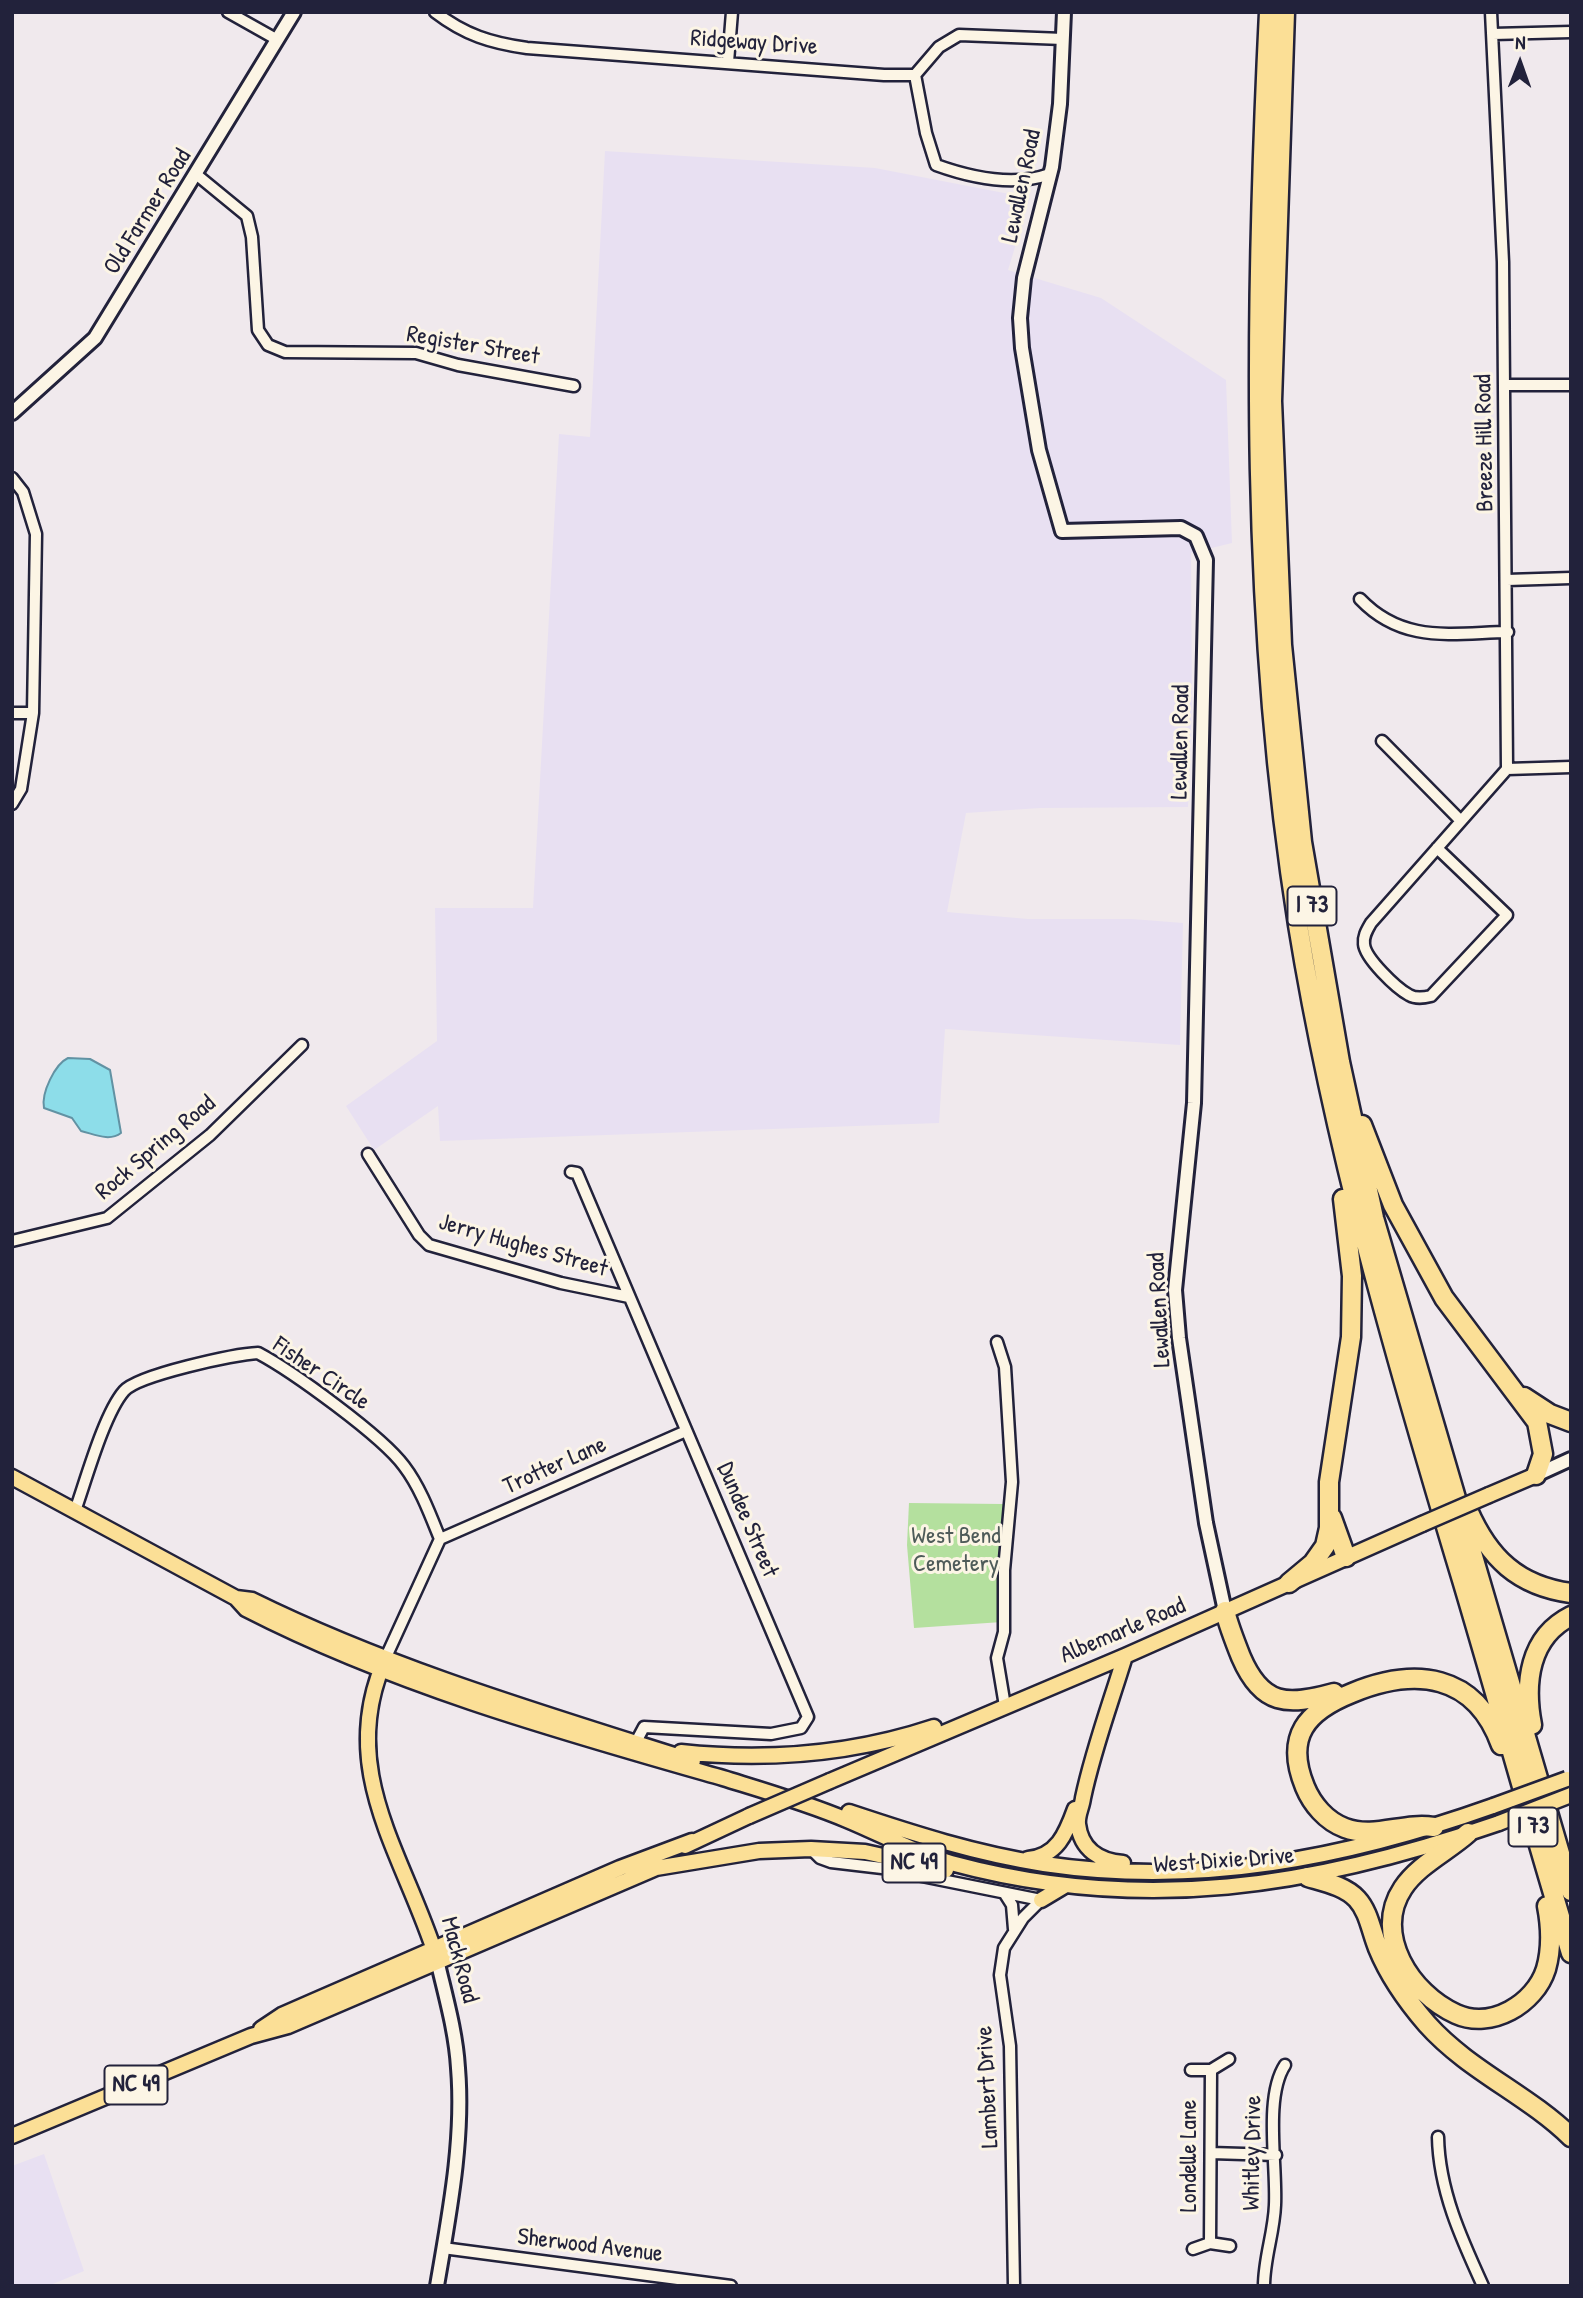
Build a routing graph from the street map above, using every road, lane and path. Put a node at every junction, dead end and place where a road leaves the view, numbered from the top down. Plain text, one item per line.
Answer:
1 (228, 12) edge
2 (294, 12) edge
3 (435, 12) edge
4 (732, 12) edge
5 (1064, 12) edge
6 (1269, 12) edge
7 (1285, 12) edge
8 (1491, 12) edge
9 (1571, 32) edge
10 (1493, 34) junction
11 (276, 39) junction
12 (1063, 39) junction
13 (728, 62) junction
14 (915, 75) junction
15 (1050, 174) junction
16 (197, 175) junction
17 (1505, 385) junction
18 (574, 386) dead end
19 (1571, 386) edge
20 (12, 413) edge
21 (12, 478) edge
22 (1571, 578) edge
23 (1507, 580) junction
24 (1360, 599) dead end
25 (1508, 632) junction
26 (12, 713) edge
27 (33, 713) junction
28 (1382, 741) dead end
29 (1571, 767) edge
30 (1507, 769) junction
31 (12, 804) edge
32 (1461, 821) junction
33 (1437, 848) junction
34 (302, 1045) dead end
35 (1340, 1062) junction
36 (1330, 1099) junction
37 (368, 1154) dead end
38 (571, 1172) dead end
39 (12, 1241) edge
40 (629, 1297) junction
41 (998, 1342) dead end
42 (1518, 1393) junction
43 (1571, 1422) edge
44 (687, 1431) junction
45 (1442, 1453) junction
46 (1571, 1460) edge
47 (1536, 1475) junction
48 (12, 1477) edge
49 (1329, 1508) junction
50 (75, 1511) junction
51 (440, 1539) junction
52 (1346, 1558) junction
53 (1289, 1583) junction
54 (1571, 1593) edge
55 (1225, 1611) junction
56 (1571, 1616) edge
57 (1125, 1656) junction
58 (383, 1663) junction
59 (1364, 1686) junction
60 (1005, 1706) junction
61 (963, 1723) junction
62 (636, 1742) junction
63 (660, 1749) junction
64 (1517, 1772) junction
65 (1536, 1773) junction
66 (1569, 1778) edge
67 (1084, 1789) junction
68 (1571, 1796) edge
69 (874, 1826) junction
70 (1434, 1827) junction
71 (1468, 1833) junction
72 (692, 1841) junction
73 (811, 1849) junction
74 (1021, 1860) junction
75 (1158, 1871) junction
76 (639, 1873) junction
77 (1015, 1877) junction
78 (1308, 1877) junction
79 (1549, 1882) junction
80 (1066, 1885) junction
81 (1570, 1888) edge
82 (1005, 1894) junction
83 (1041, 1900) junction
84 (1014, 1931) junction
85 (434, 1949) junction
86 (1571, 1953) edge
87 (438, 1964) junction
88 (251, 2036) junction
89 (1229, 2059) dead end
90 (1285, 2065) dead end
91 (1191, 2070) dead end
92 (1211, 2070) junction
93 (15, 2137) edge
94 (1438, 2137) dead end
95 (1571, 2137) edge
96 (1211, 2153) junction
97 (1276, 2155) junction
98 (1210, 2244) junction
99 (1230, 2246) dead end
100 (443, 2248) junction
101 (1193, 2249) dead end
102 (437, 2286) edge
103 (731, 2286) edge
104 (1014, 2286) edge
105 (1264, 2286) edge
106 (1483, 2286) edge

1 - 11 street
2 - 11 street, Old Farmer Road
3 - 13 street, Ridgeway Drive
4 - 13 street
5 - 12 street, Lewallen Road
6 - 36 highway, I 73
7 - 35 highway, I 73
8 - 10 street, Breeze Hill Road
9 - 10 street
10 - 17 street, Breeze Hill Road
11 - 16 street, Old Farmer Road
12 - 14 street
12 - 15 street, Lewallen Road
13 - 14 street, Ridgeway Drive
14 - 15 street
15 - 55 street, Lewallen Road
16 - 18 street, Register Street
16 - 20 street, Old Farmer Road
17 - 19 street
17 - 23 street, Breeze Hill Road
21 - 27 street
22 - 23 street
23 - 25 street, Breeze Hill Road
24 - 25 street
25 - 30 street, Breeze Hill Road
26 - 27 street
27 - 31 street
28 - 32 street
29 - 30 street
30 - 32 street
32 - 33 street
33 - 33 street
34 - 39 street, Rock Spring Road
35 - 42 highway
35 - 45 highway, I 73
36 - 49 highway
36 - 64 highway, I 73
37 - 40 street, Jerry Hughes Street
38 - 40 street, Dundee Street
40 - 44 street, Dundee Street
41 - 60 street
42 - 43 highway
42 - 47 highway
44 - 51 street, Trotter Lane
44 - 62 street, Dundee Street
45 - 54 highway
45 - 65 highway, I 73
46 - 47 street, Albemarle Road
47 - 52 main road, Albemarle Road, bridge
48 - 50 main road
49 - 52 highway
49 - 53 highway
50 - 51 street, Fisher Circle
50 - 58 main road
51 - 58 street
52 - 53 main road, Albemarle Road
53 - 55 main road, Albemarle Road
55 - 57 main road, Albemarle Road
55 - 59 highway
56 - 65 highway
57 - 60 main road, Albemarle Road
57 - 67 main road
58 - 62 main road
58 - 69 main road
58 - 85 main road, Mack Road
59 - 64 highway
59 - 70 highway
60 - 61 main road, Albemarle Road
61 - 63 main road
61 - 72 main road, Albemarle Road, bridge
62 - 63 main road
63 - 69 main road
64 - 79 highway, I 73
65 - 81 highway, I 73
66 - 70 main road, West Dixie Drive, bridge
67 - 74 main road
67 - 75 main road
68 - 71 main road, West Dixie Drive, bridge
69 - 74 main road, West Dixie Drive
69 - 77 main road, West Dixie Drive
70 - 75 main road, West Dixie Drive
71 - 78 main road, West Dixie Drive
71 - 79 highway
72 - 76 main road, Albemarle Road
72 - 85 main road, Albemarle Road / NC 49
73 - 76 main road, NC 49
73 - 77 main road, NC 49
73 - 82 street
74 - 75 main road, West Dixie Drive
76 - 87 main road, NC 49
77 - 80 main road, West Dixie Drive
78 - 80 main road, West Dixie Drive
78 - 95 highway
79 - 86 highway, I 73
80 - 83 main road
82 - 83 street
82 - 84 street
83 - 84 street, Lambert Drive
84 - 104 street, Lambert Drive
85 - 87 main road, Mack Road
85 - 88 main road, NC 49
87 - 88 main road, NC 49
87 - 100 street, Mack Road
88 - 93 main road, NC 49
89 - 92 street
90 - 97 street, Whitley Drive
91 - 92 street
92 - 96 street, Londelle Lane
94 - 106 street
96 - 97 street
96 - 98 street, Londelle Lane
97 - 105 street, Whitley Drive
98 - 99 street
98 - 101 street
100 - 102 street, Mack Road
100 - 103 street, Sherwood Avenue

